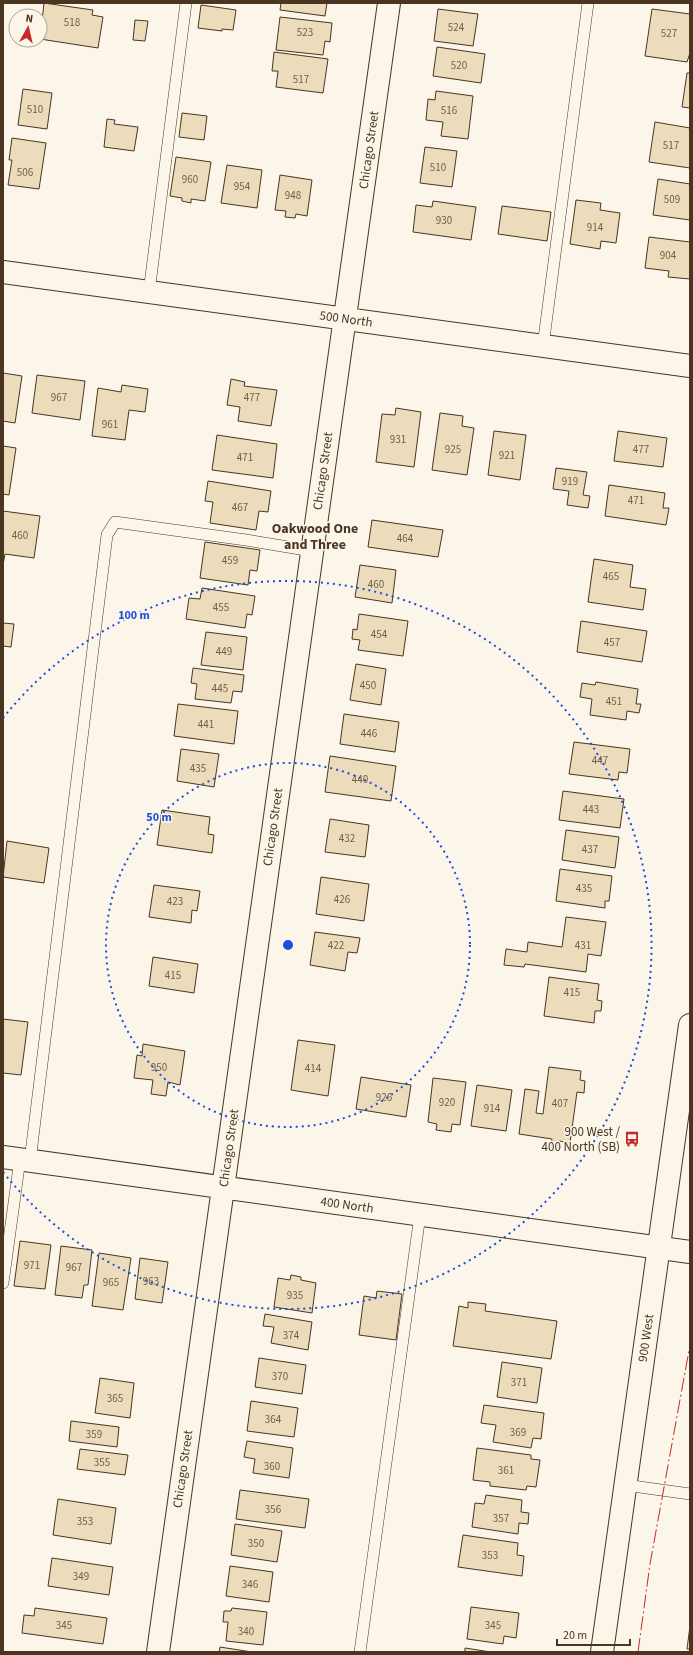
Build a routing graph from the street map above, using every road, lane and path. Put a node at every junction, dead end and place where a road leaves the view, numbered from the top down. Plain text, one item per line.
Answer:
1 (186, 3) edge
2 (389, 3) edge
3 (588, 3) edge
4 (3, 272) edge
5 (149, 292) junction
6 (345, 319) junction
7 (543, 346) junction
8 (690, 366) edge
9 (312, 551) junction
10 (690, 1025) edge
11 (18, 1159) edge
12 (223, 1188) junction
13 (420, 1215) junction
14 (659, 1248) junction
15 (690, 1252) edge
16 (3, 1283) edge
17 (625, 1485) junction
18 (690, 1494) edge
19 (158, 1652) edge
20 (360, 1652) edge
21 (602, 1652) edge

1 - 5 lane
2 - 6 street, Chicago Street
3 - 7 lane
4 - 5 street, 500 North
5 - 6 street, 500 North
6 - 7 street, 500 North
6 - 9 street, Chicago Street
7 - 8 street, 500 North
9 - 11 lane
9 - 12 street, Chicago Street
10 - 14 street, 900 West
11 - 12 street, 400 North
11 - 16 lane
12 - 13 street, 400 North
12 - 19 street, Chicago Street
13 - 14 street, 400 North
13 - 20 lane
14 - 15 street, 400 North
14 - 17 street, 900 West
17 - 18 lane
17 - 21 street, 900 West

